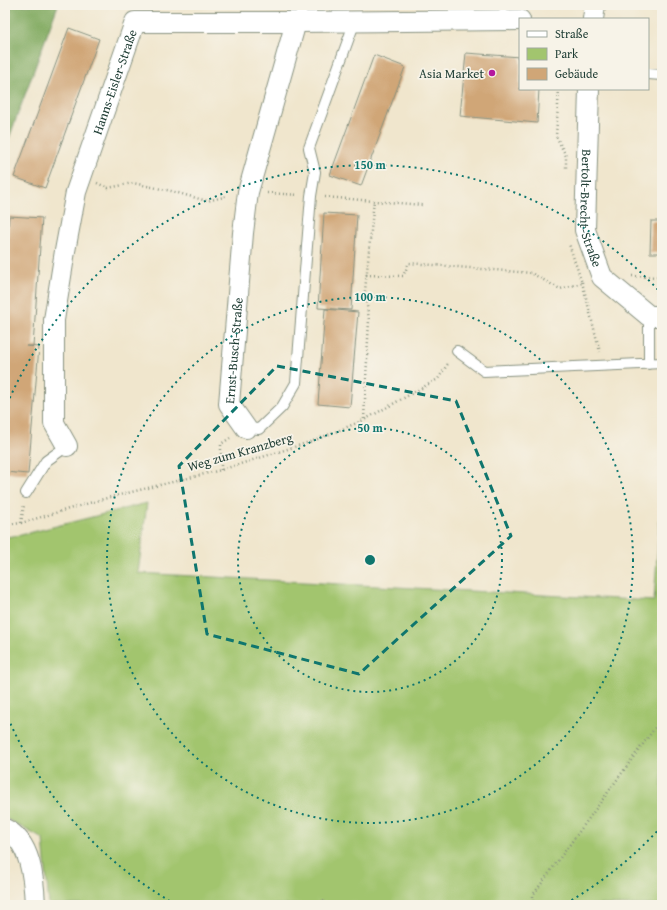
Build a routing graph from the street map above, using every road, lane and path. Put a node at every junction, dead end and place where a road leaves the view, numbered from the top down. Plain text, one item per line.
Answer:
1 (595, 5) edge
2 (593, 18) edge
3 (519, 20) edge
4 (355, 21) junction
5 (296, 22) junction
6 (649, 74) edge
7 (662, 75) edge
8 (559, 90) edge
9 (589, 90) edge
10 (566, 171) dead end
11 (82, 177) junction
12 (248, 192) junction
13 (311, 196) junction
14 (374, 200) junction
15 (423, 205) dead end
16 (569, 241) dead end
17 (366, 275) junction
18 (656, 316) edge
19 (457, 351) joint
20 (662, 363) edge
21 (649, 364) junction
22 (364, 420) junction
23 (246, 428) junction
24 (67, 446) joint
25 (221, 470) junction
26 (26, 493) dead end
27 (5, 525) edge
28 (662, 718) edge
29 (6, 830) edge
30 (323, 900) dead end
31 (35, 905) edge
32 (323, 905) edge
33 (532, 905) edge

1 - 2 street
3 - 4 street, Hanns-Eisler-Straße
4 - 5 street, Hanns-Eisler-Straße
4 - 13 lane
5 - 11 street, Hanns-Eisler-Straße
5 - 12 street, Ernst-Busch-Straße
6 - 7 lane
8 - 10 path
9 - 18 street, Bertolt-Brecht-Straße
11 - 12 path
11 - 24 street, Hanns-Eisler-Straße
12 - 13 path
12 - 23 street, Ernst-Busch-Straße
13 - 14 path
13 - 23 lane
14 - 15 path
14 - 17 path
16 - 17 path
17 - 22 path
18 - 21 lane
19 - 21 lane
19 - 22 path, Weg zum Kranzberg
20 - 21 lane
22 - 25 path, Weg zum Kranzberg
23 - 25 path
24 - 26 lane
25 - 27 path, Weg zum Kranzberg
28 - 33 path
29 - 31 street
30 - 32 path

